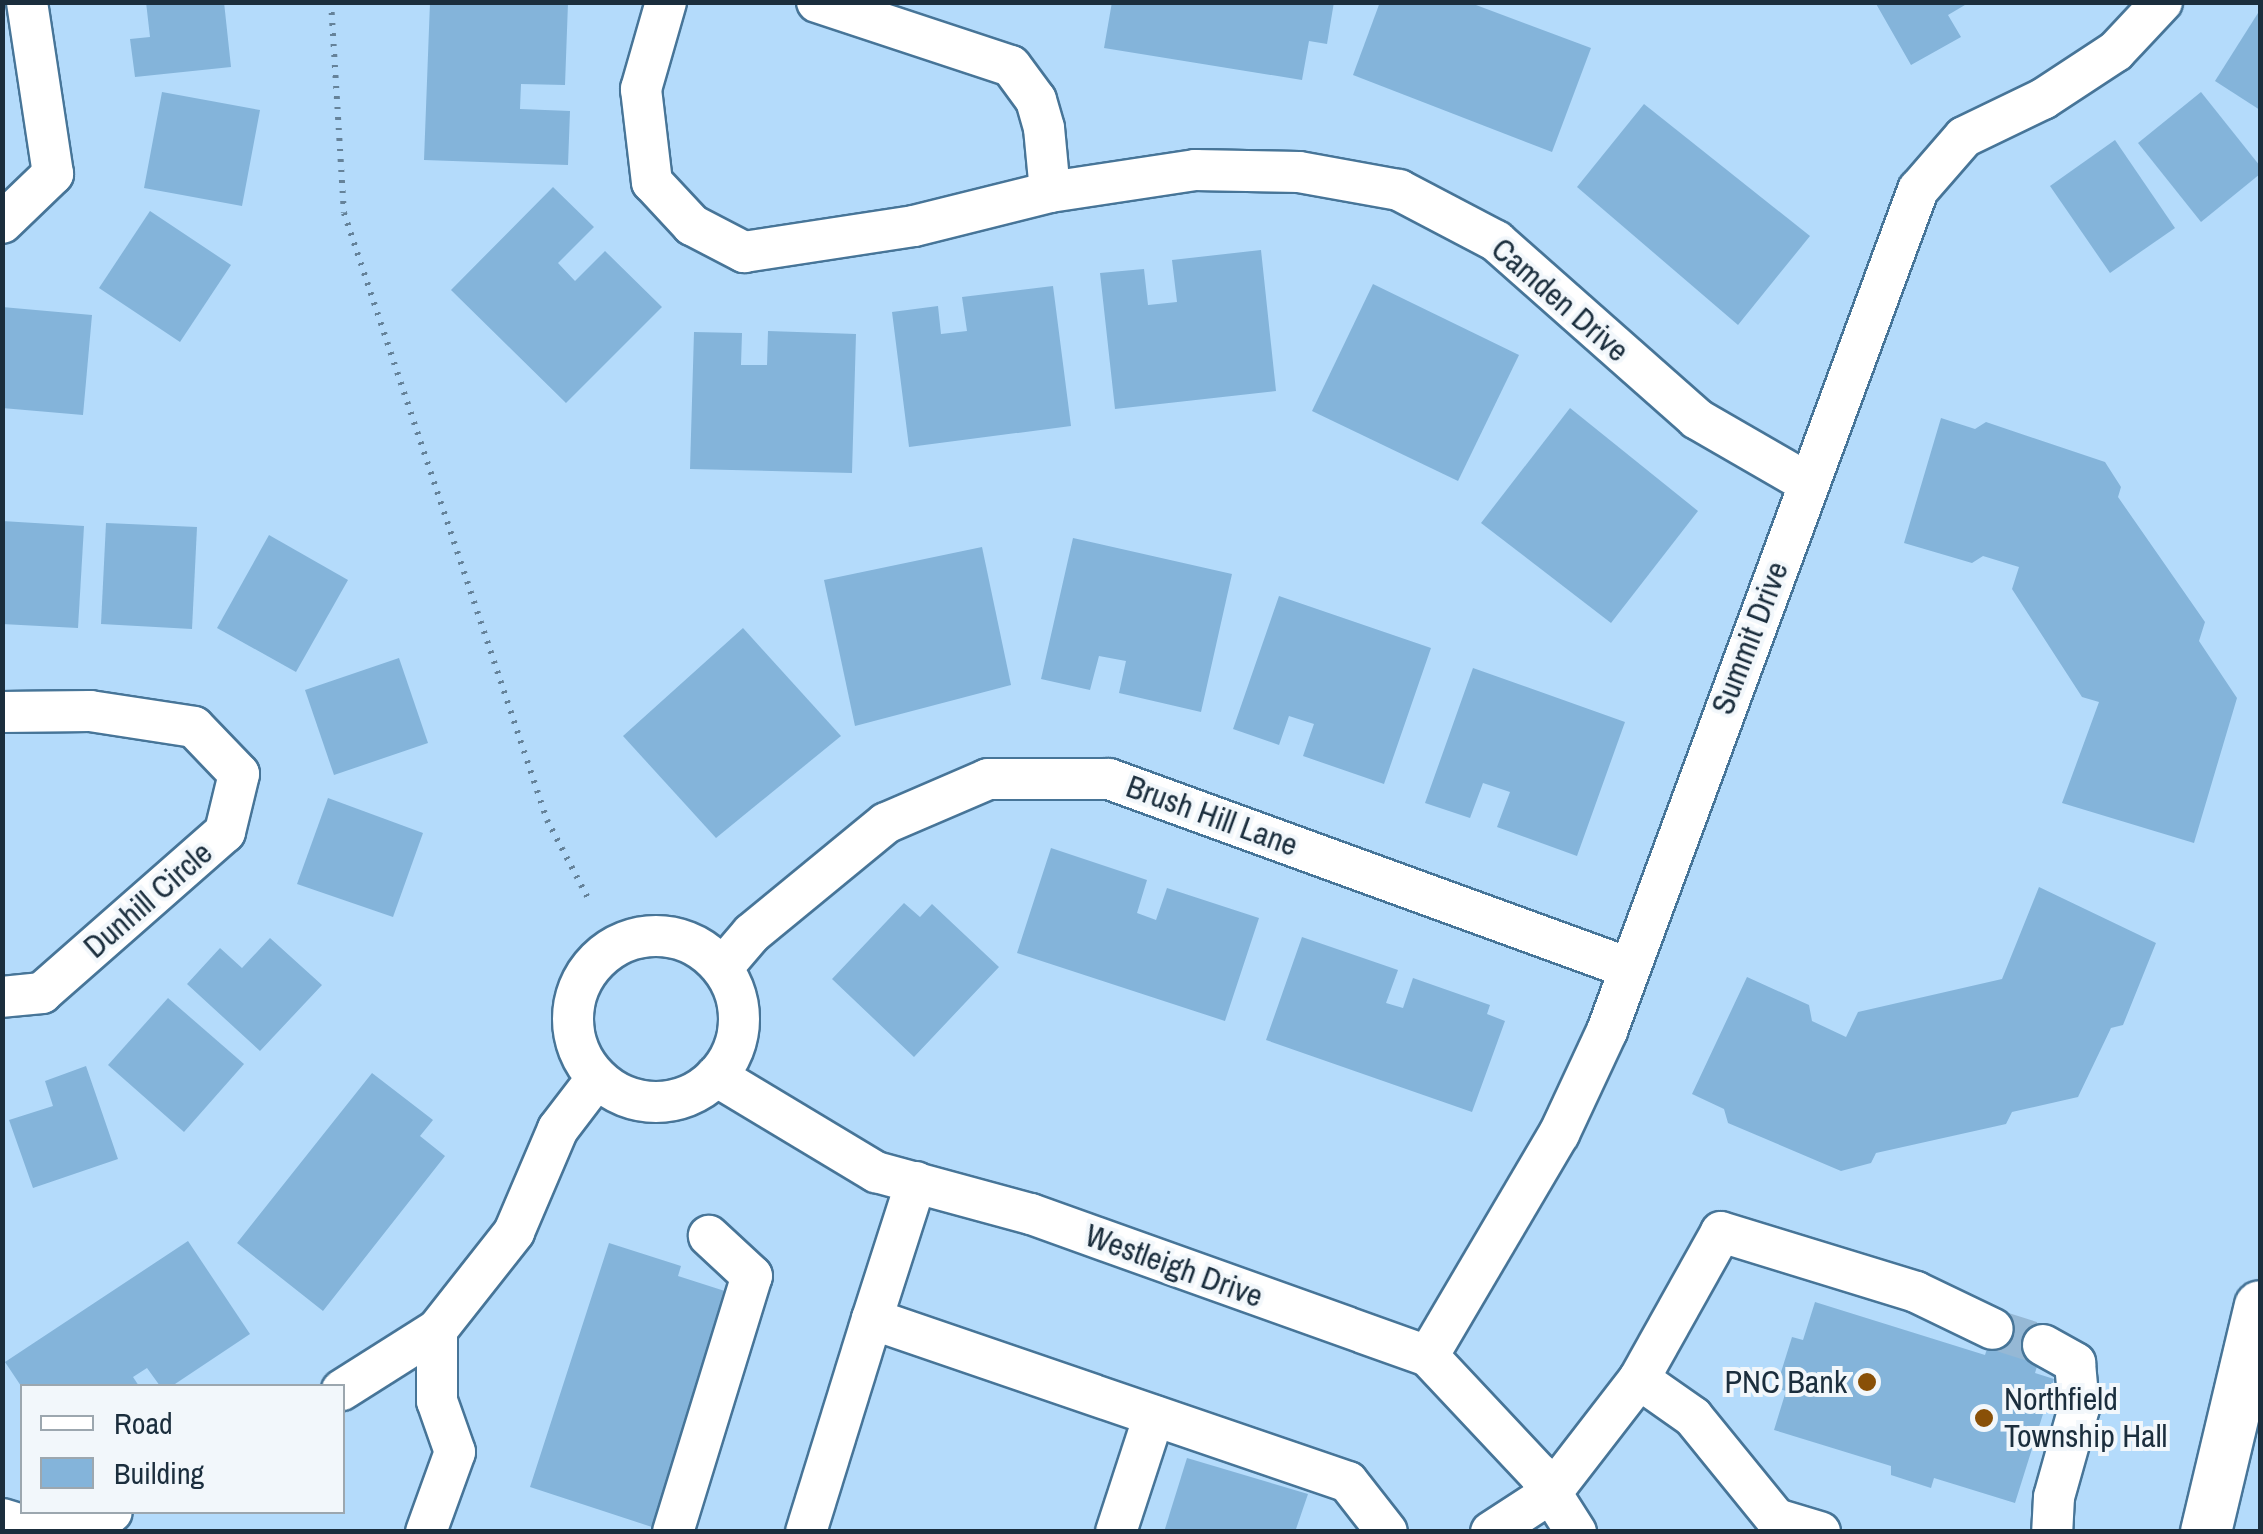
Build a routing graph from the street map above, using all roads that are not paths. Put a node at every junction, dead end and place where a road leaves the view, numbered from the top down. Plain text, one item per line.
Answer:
1 (27, 2) edge
2 (666, 2) edge
3 (817, 2) edge
4 (2162, 2) edge
5 (1050, 192) junction
6 (2, 223) edge
7 (1808, 483) junction
8 (2, 712) edge
9 (1626, 966) junction
10 (722, 968) junction
11 (2, 996) edge
12 (716, 1076) junction
13 (597, 1078) junction
14 (916, 1182) junction
15 (709, 1236) dead end
16 (2260, 1306) edge
17 (872, 1319) junction
18 (1993, 1329) tunnel mouth
19 (438, 1330) junction
20 (2043, 1345) tunnel mouth
21 (1428, 1356) junction
22 (1638, 1379) junction
23 (345, 1388) edge
24 (1154, 1416) junction
25 (1551, 1492) junction
26 (101, 1514) edge
27 (2, 1518) edge
28 (426, 1532) edge
29 (673, 1532) edge
30 (806, 1532) edge
31 (1116, 1532) edge
32 (1387, 1532) edge
33 (1491, 1532) edge
34 (1576, 1532) edge
35 (1820, 1532) edge
36 (2052, 1532) edge
37 (2206, 1532) edge

1 - 6 street
2 - 5 street, Camden Drive
3 - 5 street
4 - 7 street, Summit Drive
5 - 7 street, Camden Drive
7 - 9 street, Summit Drive
8 - 11 street, Dunhill Circle
9 - 10 street, Brush Hill Lane
9 - 21 street, Summit Drive
10 - 12 street
10 - 13 street
12 - 13 street
12 - 14 street, Westleigh Drive
13 - 19 street
14 - 17 street
14 - 21 street, Westleigh Drive
15 - 29 street
16 - 37 main road
17 - 24 street
17 - 30 street
18 - 22 street
19 - 23 street
19 - 28 street
20 - 36 street
21 - 25 street, Westleigh Drive
22 - 25 street
22 - 35 street
24 - 31 street
24 - 32 street
25 - 33 street
25 - 34 street, Westleigh Drive
26 - 27 street

